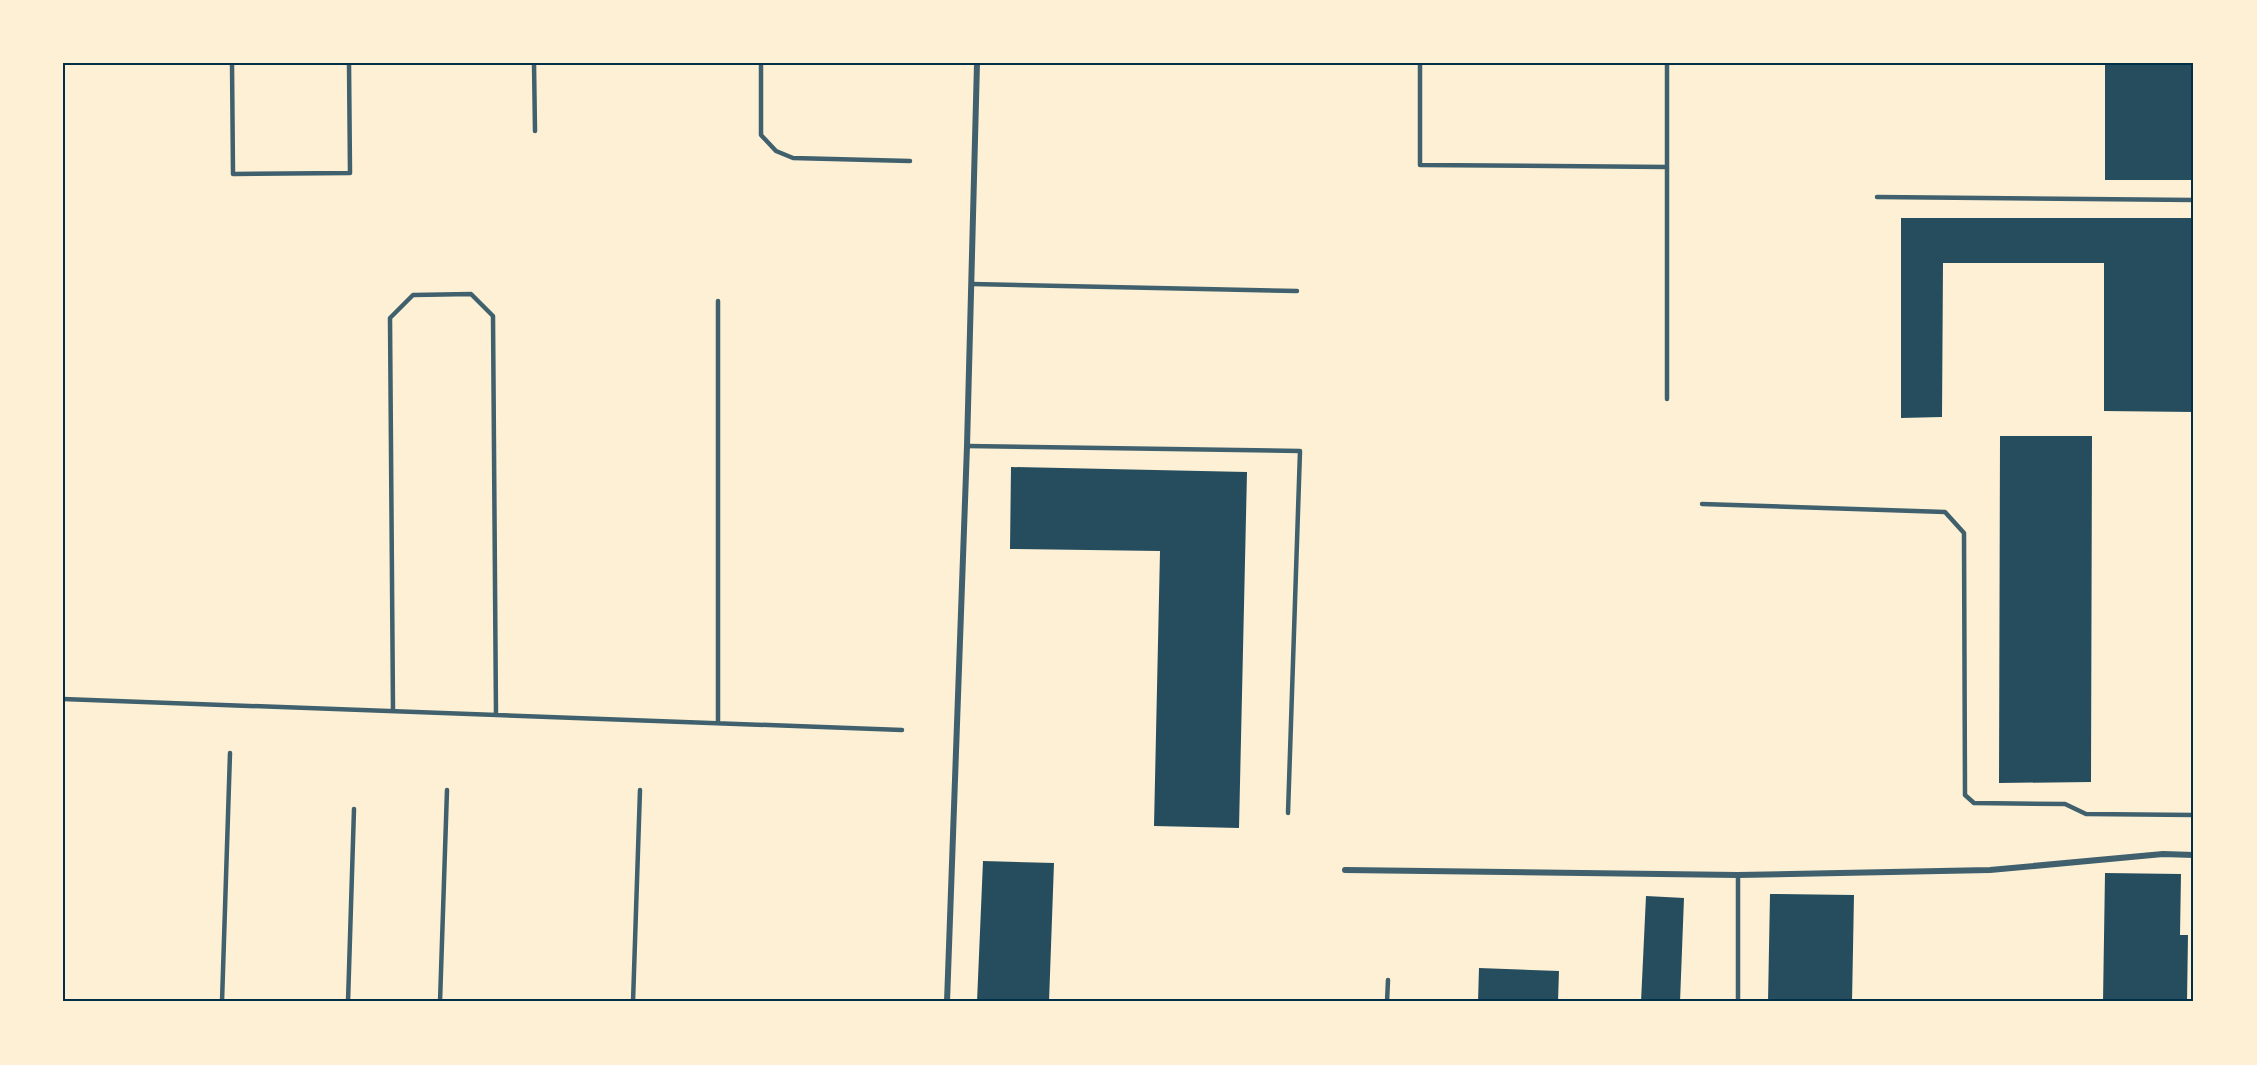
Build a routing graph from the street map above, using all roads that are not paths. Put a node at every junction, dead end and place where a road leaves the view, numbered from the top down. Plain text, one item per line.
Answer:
1 (232, 63) edge
2 (349, 63) edge
3 (534, 63) edge
4 (761, 63) edge
5 (978, 63) edge
6 (1420, 63) edge
7 (1667, 63) edge
8 (535, 131) dead end
9 (910, 161) dead end
10 (1667, 167) junction
11 (1877, 197) dead end
12 (2194, 200) edge
13 (972, 284) junction
14 (1297, 291) dead end
15 (718, 301) dead end
16 (1667, 399) dead end
17 (967, 446) junction
18 (1702, 504) dead end
19 (63, 699) edge
20 (393, 711) junction
21 (496, 715) junction
22 (718, 723) junction
23 (902, 730) dead end
24 (230, 753) dead end
25 (447, 790) dead end
26 (640, 790) dead end
27 (354, 809) dead end
28 (1288, 813) dead end
29 (2194, 815) edge
30 (2194, 855) edge
31 (1345, 870) dead end
32 (1738, 875) junction
33 (1388, 980) dead end
34 (222, 1002) edge
35 (348, 1002) edge
36 (440, 1002) edge
37 (633, 1002) edge
38 (947, 1002) edge
39 (1387, 1002) edge
40 (1738, 1002) edge

1 - 2 lane
3 - 8 lane
4 - 9 lane
5 - 13 street
6 - 10 lane
7 - 10 lane
10 - 16 lane
11 - 12 lane
13 - 14 lane
13 - 17 street
15 - 22 lane
17 - 28 lane
17 - 38 street
18 - 29 lane
19 - 20 lane
20 - 21 lane
20 - 21 lane
21 - 22 lane
22 - 23 lane
24 - 34 lane
25 - 36 lane
26 - 37 lane
27 - 35 lane
30 - 32 street
31 - 32 street
32 - 40 lane
33 - 39 lane

